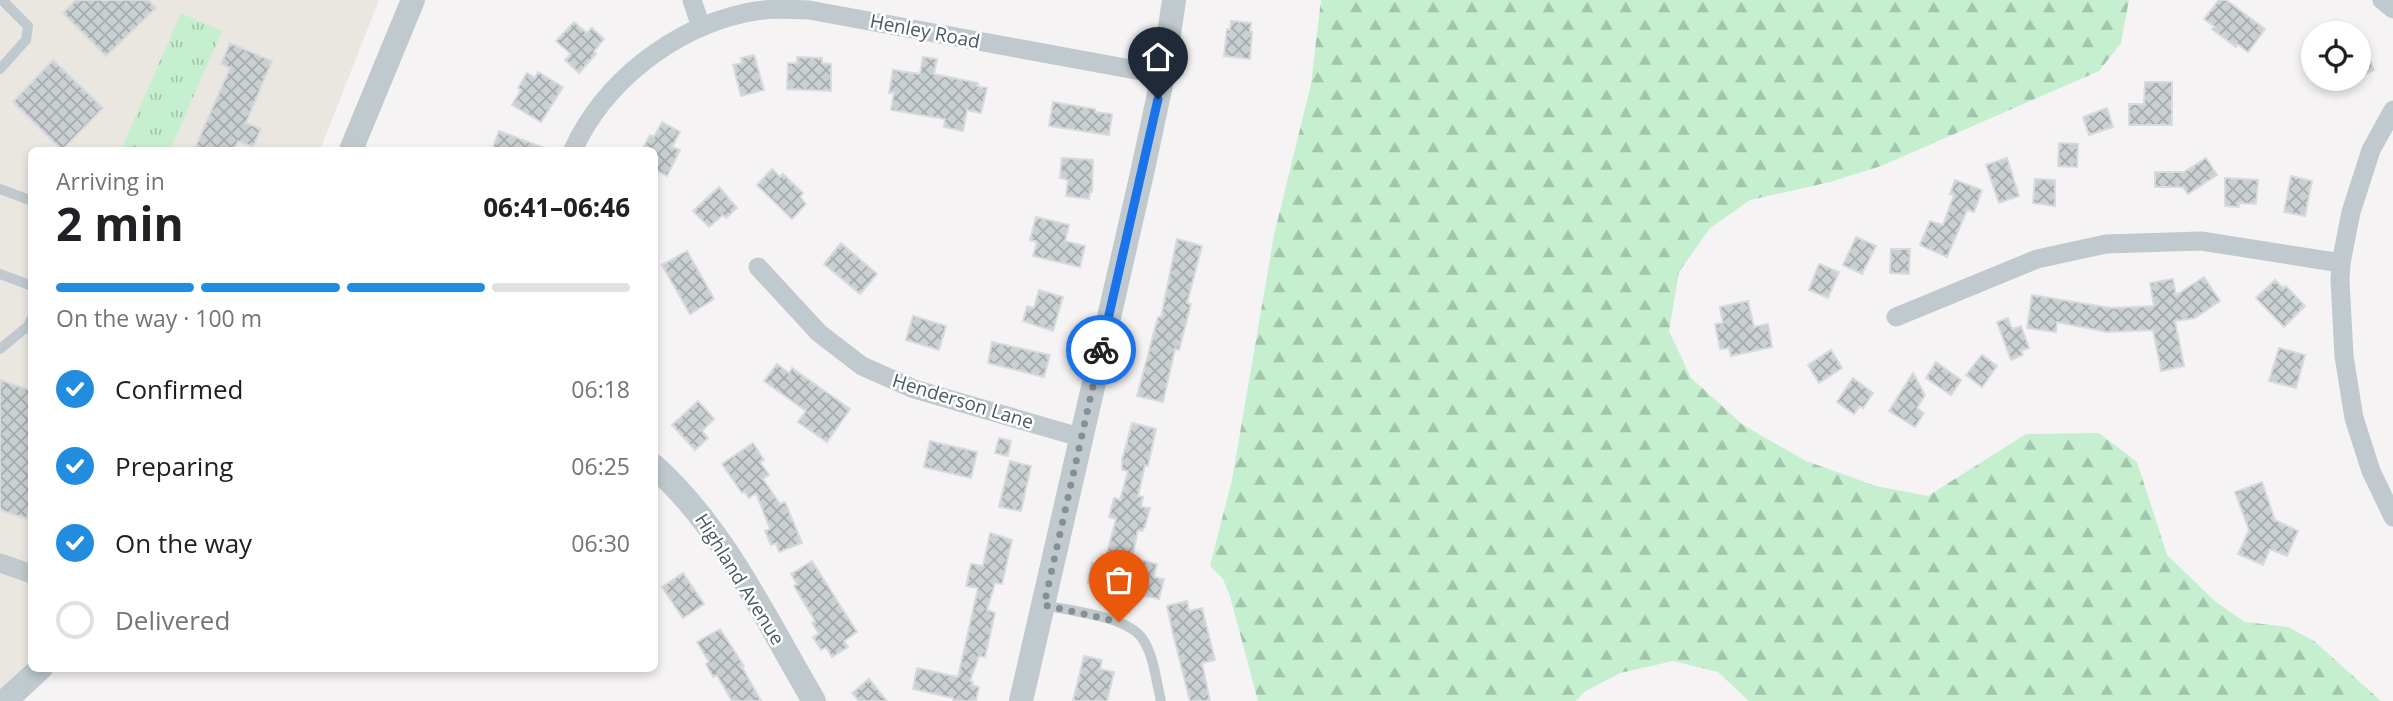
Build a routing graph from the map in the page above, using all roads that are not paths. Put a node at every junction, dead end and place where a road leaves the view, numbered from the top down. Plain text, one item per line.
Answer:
1 (2, 0) edge
2 (413, 0) edge
3 (692, 0) edge
4 (1174, 0) edge
5 (2382, 0) edge
6 (2393, 9) edge
7 (701, 27) junction
8 (0, 69) edge
9 (1163, 75) junction
10 (2393, 110) edge
11 (352, 147) edge
12 (575, 147) edge
13 (0, 189) edge
14 (28, 200) edge
15 (2341, 263) junction
16 (758, 267) dead end
17 (0, 274) edge
18 (28, 284) edge
19 (1896, 317) dead end
20 (28, 327) edge
21 (0, 349) edge
22 (1083, 438) junction
23 (658, 470) edge
24 (2393, 517) edge
25 (0, 563) edge
26 (28, 573) edge
27 (1044, 605) junction
28 (37, 672) edge
29 (5, 701) edge
30 (814, 701) edge
31 (1021, 701) edge
32 (1161, 701) edge

1 - 8 lane
2 - 11 street
3 - 7 street
4 - 9 street
5 - 6 street
7 - 9 street, Henley Road
7 - 12 street, Henley Road
9 - 22 street
10 - 15 street
13 - 14 lane
15 - 19 street
15 - 24 street
16 - 22 street, Henderson Lane
17 - 18 lane
20 - 21 lane
22 - 27 street
23 - 30 street, Highland Avenue
25 - 26 street
27 - 31 street
27 - 32 lane
28 - 29 street

